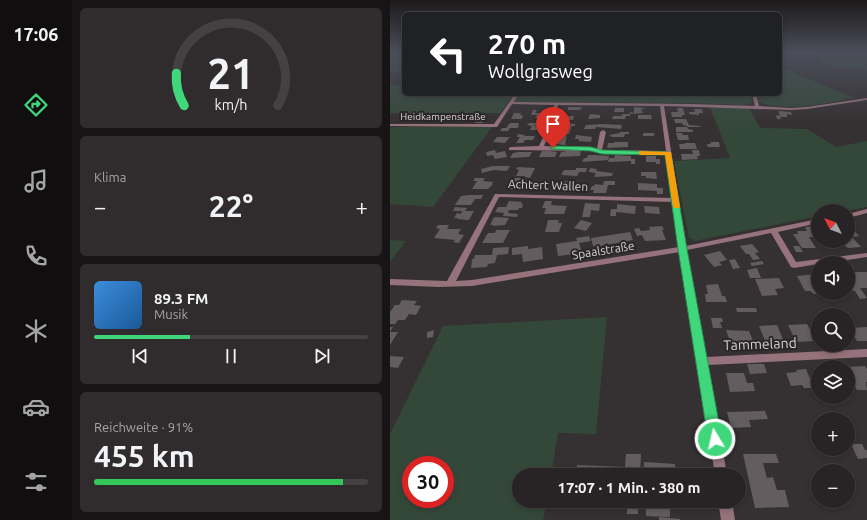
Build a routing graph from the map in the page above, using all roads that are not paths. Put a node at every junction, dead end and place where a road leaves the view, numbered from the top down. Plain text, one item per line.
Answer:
1 (515, 96) edge
2 (754, 96) edge
3 (867, 99) edge
4 (510, 103) junction
5 (556, 104) junction
6 (662, 105) junction
7 (757, 108) junction
8 (390, 125) edge
9 (603, 132) dead end
10 (511, 148) dead end
11 (541, 148) junction
12 (599, 151) junction
13 (668, 154) junction
14 (676, 200) junction
15 (867, 212) edge
16 (855, 215) edge
17 (811, 223) edge
18 (773, 230) junction
19 (683, 249) junction
20 (867, 255) edge
21 (390, 282) edge
22 (450, 284) junction
23 (867, 354) edge
24 (702, 360) junction
25 (720, 468) edge
26 (726, 508) edge
27 (728, 520) edge

1 - 4 street
2 - 7 street
3 - 7 street
4 - 5 street
4 - 8 street, Heidkampenstraße
5 - 6 street
5 - 11 street
6 - 7 street
6 - 13 street
9 - 12 street
10 - 11 street
11 - 12 street
12 - 13 street
13 - 14 street
14 - 19 street
14 - 22 street, Achtert Wallen
15 - 16 street
17 - 18 street, Spaalstraße
18 - 19 street, Spaalstraße
18 - 20 street
19 - 22 street, Spaalstraße
19 - 24 street
21 - 22 street, Spaalstraße
23 - 24 street, Tammeland
24 - 25 street
26 - 27 street

